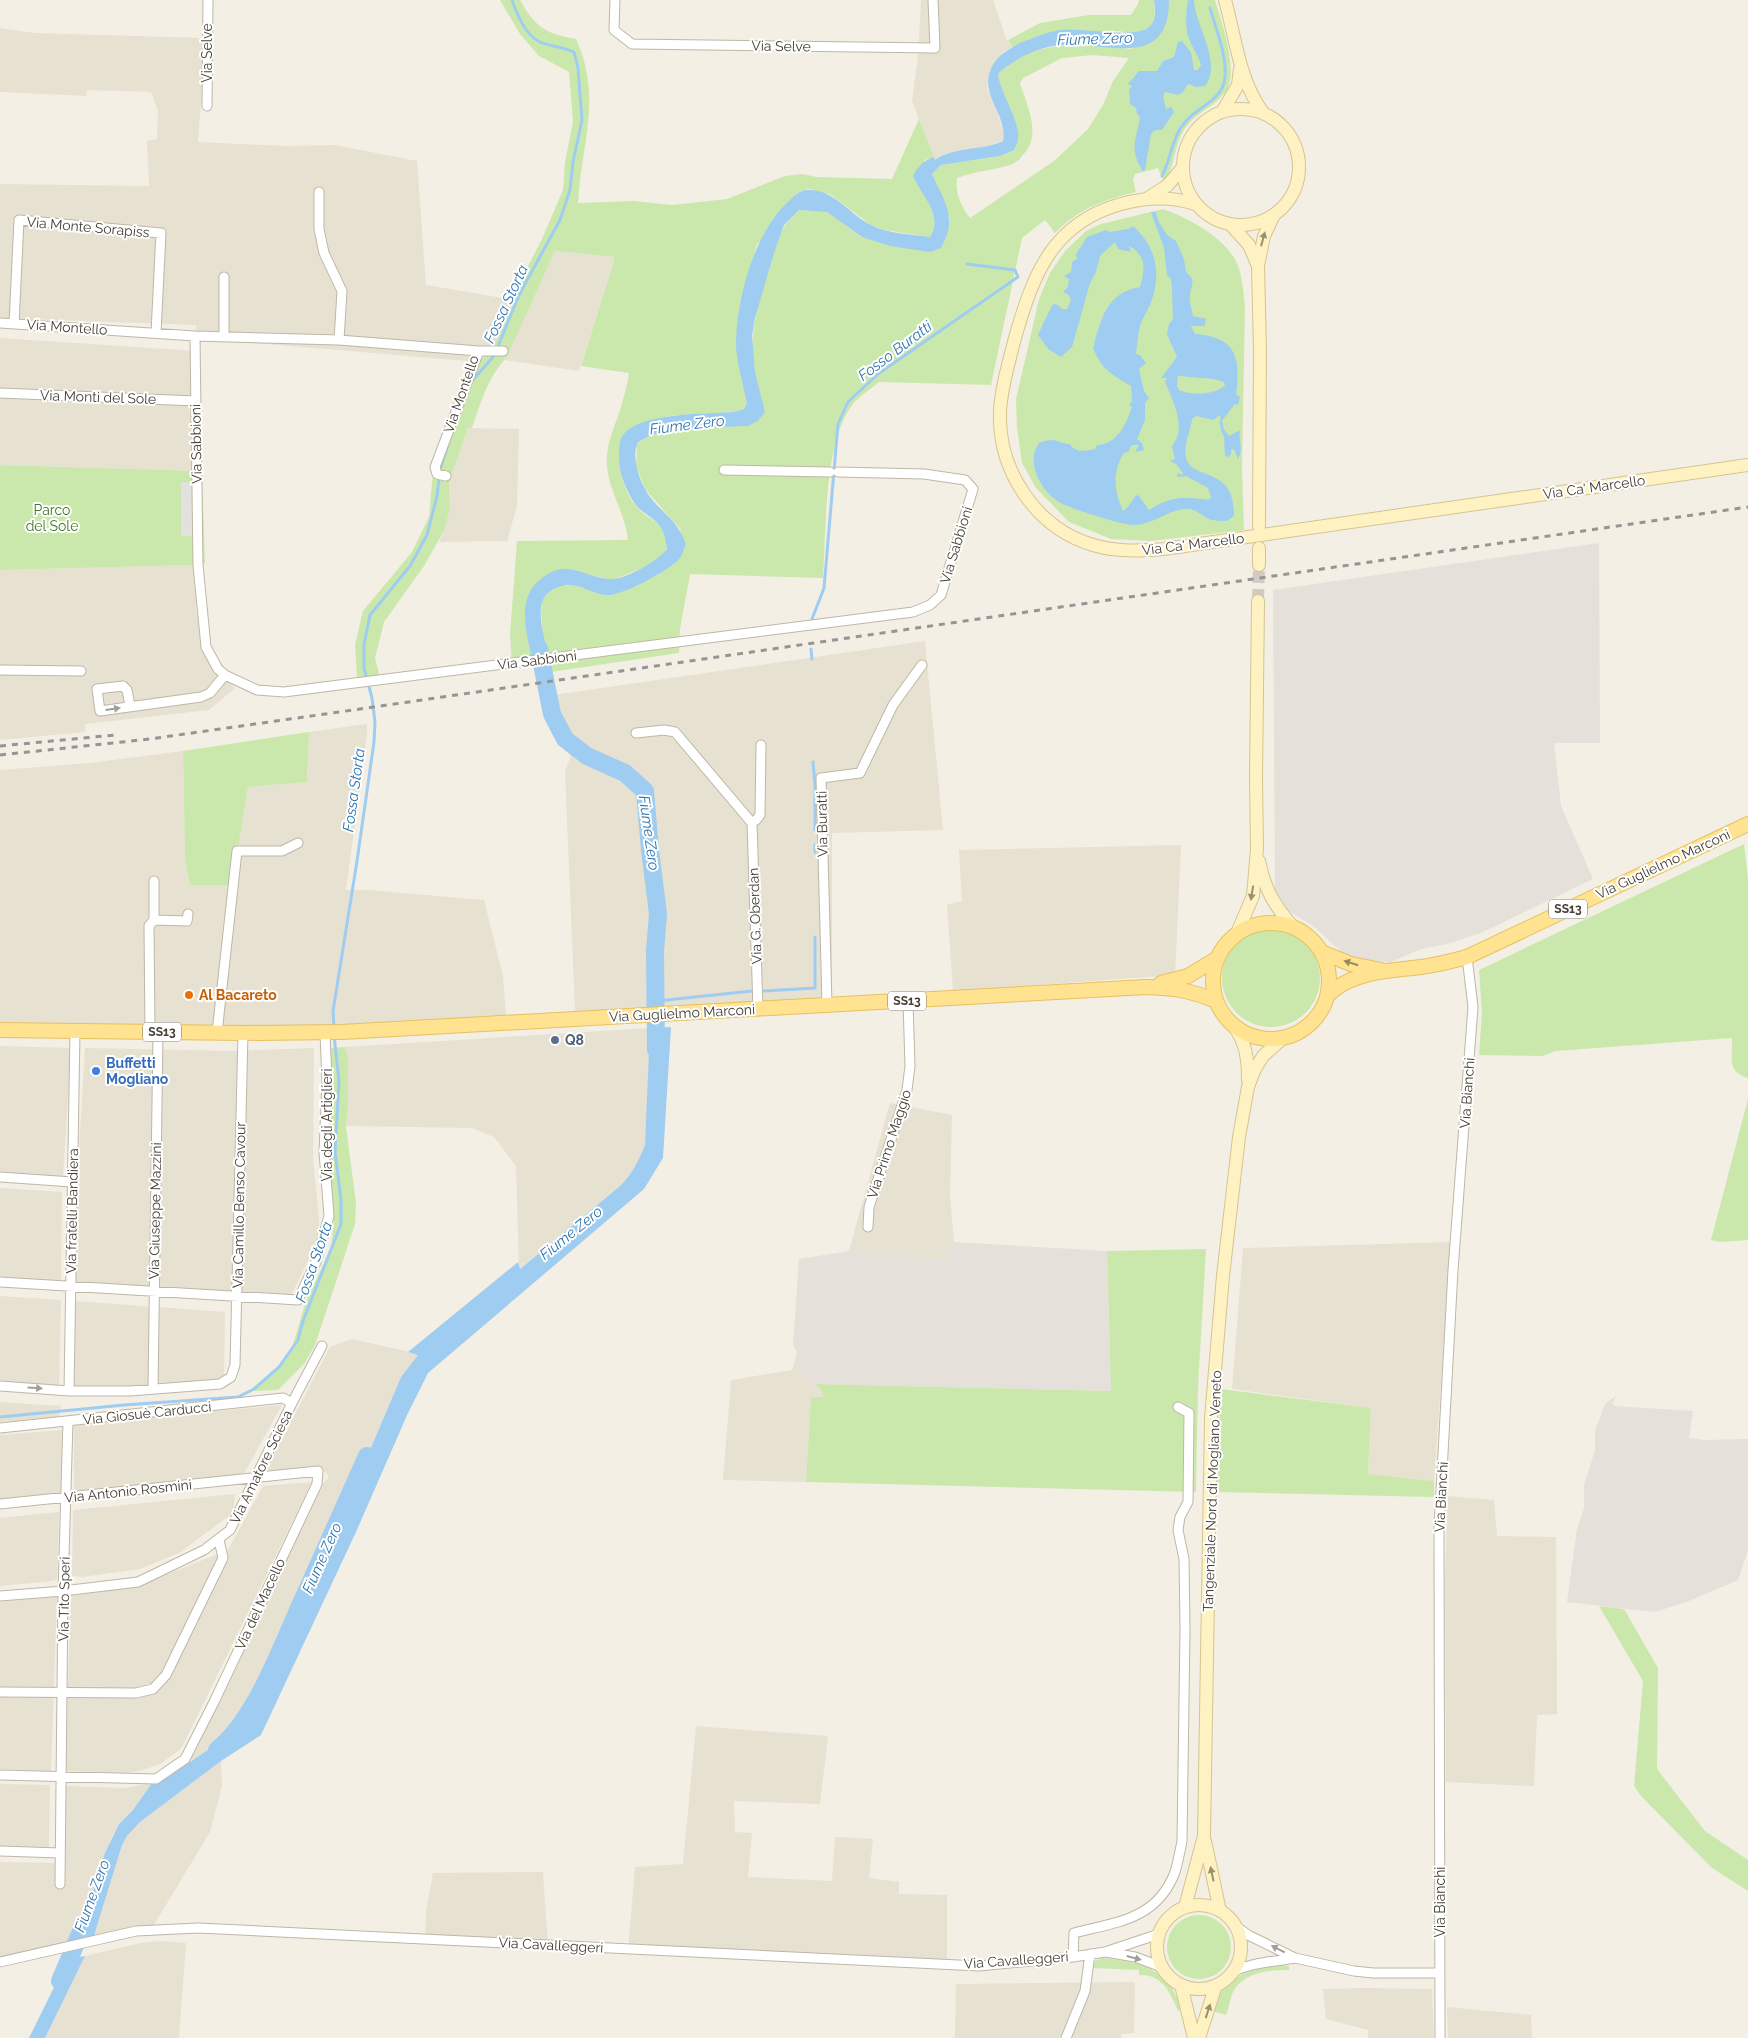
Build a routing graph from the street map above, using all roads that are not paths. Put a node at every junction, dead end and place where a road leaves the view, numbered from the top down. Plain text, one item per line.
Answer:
1 (208, 0) edge
2 (615, 0) edge
3 (933, 0) edge
4 (1225, 0) edge
5 (1241, 66) junction
6 (207, 106) dead end
7 (1222, 112) junction
8 (1264, 114) junction
9 (1183, 167) junction
10 (320, 192) dead end
11 (1148, 198) junction
12 (1196, 204) junction
13 (1274, 215) junction
14 (1231, 225) junction
15 (1258, 266) junction
16 (224, 277) dead end
17 (0, 323) edge
18 (14, 324) junction
19 (156, 333) junction
20 (224, 335) junction
21 (195, 336) junction
22 (339, 340) junction
23 (479, 351) junction
24 (502, 351) dead end
25 (0, 393) edge
26 (196, 401) junction
27 (1748, 465) edge
28 (724, 470) dead end
29 (441, 475) dead end
30 (1259, 526) dead end
31 (1259, 548) dead end
32 (1258, 565) tunnel mouth
33 (1258, 602) tunnel mouth
34 (922, 665) dead end
35 (0, 670) edge
36 (82, 671) dead end
37 (225, 675) junction
38 (130, 706) dead end
39 (636, 733) dead end
40 (761, 745) dead end
41 (752, 823) junction
42 (1748, 824) edge
43 (298, 842) dead end
44 (1257, 849) junction
45 (154, 881) dead end
46 (188, 914) dead end
47 (154, 920) junction
48 (1293, 927) junction
49 (1236, 933) junction
50 (1321, 952) junction
51 (1467, 958) junction
52 (1216, 959) junction
53 (1382, 970) junction
54 (1146, 987) junction
55 (1327, 996) junction
56 (908, 1001) junction
57 (1216, 1001) junction
58 (827, 1004) junction
59 (758, 1008) junction
60 (1233, 1025) junction
61 (0, 1030) edge
62 (75, 1031) junction
63 (154, 1032) junction
64 (217, 1033) junction
65 (243, 1033) junction
66 (325, 1033) junction
67 (1283, 1038) junction
68 (1248, 1087) junction
69 (0, 1177) edge
70 (72, 1182) junction
71 (868, 1227) dead end
72 (0, 1282) edge
73 (70, 1287) junction
74 (154, 1292) junction
75 (237, 1296) junction
76 (322, 1346) dead end
77 (0, 1386) edge
78 (153, 1390) junction
79 (70, 1391) junction
80 (292, 1403) junction
81 (1178, 1407) dead end
82 (68, 1421) junction
83 (0, 1428) edge
84 (256, 1478) junction
85 (67, 1498) junction
86 (0, 1504) edge
87 (218, 1540) junction
88 (63, 1591) junction
89 (0, 1596) edge
90 (0, 1692) edge
91 (62, 1693) junction
92 (0, 1775) edge
93 (61, 1777) junction
94 (1204, 1836) junction
95 (0, 1851) edge
96 (60, 1853) junction
97 (60, 1884) dead end
98 (1185, 1907) junction
99 (1220, 1911) junction
100 (1234, 1925) junction
101 (1159, 1934) junction
102 (1105, 1952) junction
103 (1090, 1954) junction
104 (1073, 1957) junction
105 (1295, 1958) junction
106 (0, 1962) edge
107 (1162, 1967) junction
108 (1232, 1972) junction
109 (1440, 1973) junction
110 (1182, 1985) junction
111 (1216, 1985) junction
112 (1066, 2038) edge
113 (1194, 2038) edge
114 (1199, 2038) edge
115 (1440, 2038) edge

1 - 6 street, Via Selve
2 - 3 street, Via Selve
4 - 5 main road
5 - 7 main road
5 - 8 main road
7 - 8 main road, Via Ca' Marcello
7 - 9 main road, Via Ca' Marcello
8 - 13 main road, Via Ca' Marcello
9 - 11 main road, Via Ca' Marcello
9 - 12 main road, Via Ca' Marcello
10 - 22 street
11 - 12 main road, Via Ca' Marcello
11 - 27 main road, Via Ca' Marcello
12 - 14 main road, Via Ca' Marcello
13 - 14 main road, Via Ca' Marcello
15 -> 13 main road, Via Ca' Marcello
14 - 15 main road, Via Ca' Marcello
15 - 30 main road, Via Ca' Marcello
16 - 20 street
17 - 18 street, Via Montello
18 - 19 street, Via Montello
18 - 19 street, Via Monte Sorapiss
19 - 21 street, Via Montello
20 - 21 street, Via Montello
20 - 22 street, Via Montello
21 - 26 street, Via Sabbioni
22 - 23 street, Via Montello
23 - 24 street
23 - 29 street, Via Montello
25 - 26 street, Via Monti del Sole
26 - 37 street, Via Sabbioni
28 - 37 street, Via Sabbioni
31 - 32 main road
33 - 44 main road
34 - 58 street, Via Buratti
35 - 36 street
37 - 38 street
39 - 41 street
40 - 41 street, Via G. Oberdan
41 - 59 street, Via G. Oberdan
42 - 51 main road, Via Guglielmo Marconi / SS13
43 - 64 street
44 - 48 main road
44 -> 49 main road
45 - 47 street
46 - 47 street
47 - 63 street
48 - 49 main road, Via Guglielmo Marconi / SS13
48 - 50 main road, Via Guglielmo Marconi / SS13
49 - 52 main road, Via Guglielmo Marconi / SS13
53 -> 50 main road, Via Guglielmo Marconi / SS13
50 - 55 main road, Via Guglielmo Marconi / SS13
51 - 53 main road, Via Guglielmo Marconi / SS13
51 - 109 street, Via Bianchi
52 - 54 main road, Via Guglielmo Marconi / SS13
52 - 57 main road, Via Guglielmo Marconi / SS13
53 - 55 main road, Via Guglielmo Marconi / SS13
54 - 56 main road, Via Guglielmo Marconi / SS13
54 - 57 main road, Via Guglielmo Marconi / SS13
55 - 67 main road, Via Guglielmo Marconi / SS13
56 - 58 main road, Via Guglielmo Marconi / SS13
56 - 71 street, Via Primo Maggio
57 - 60 main road, Via Guglielmo Marconi / SS13
58 - 59 main road, Via Guglielmo Marconi / SS13
59 - 66 main road, Via Guglielmo Marconi / SS13
60 - 67 main road, Via Guglielmo Marconi / SS13
60 - 68 main road, Tangenziale Nord di Mogliano Veneto
61 - 62 main road, Via Guglielmo Marconi / SS13
62 - 63 main road, Via Guglielmo Marconi / SS13
62 - 70 street, Via fratelli Bandiera
63 - 64 main road, Via Guglielmo Marconi / SS13
63 - 74 street, Via Giuseppe Mazzini
64 - 65 main road, Via Guglielmo Marconi / SS13
65 - 66 main road, Via Guglielmo Marconi / SS13
65 - 75 street, Via Camillo Benso Cavour
66 - 75 street, Via degli Artiglieri
67 - 68 main road, Tangenziale Nord di Mogliano Veneto
68 - 94 main road, Tangenziale Nord di Mogliano Veneto
69 - 70 street
70 - 73 street, Via fratelli Bandiera
72 - 73 street
73 - 74 street
73 - 79 street, Via fratelli Bandiera
74 - 75 street
74 - 78 street, Via Giuseppe Mazzini
75 - 78 street, Via Camillo Benso Cavour
76 - 80 street, Via Amatore Sciesa
77 -> 79 street
78 - 79 street
80 - 82 street, Via Giosuè Carducci
80 - 84 street, Via Amatore Sciesa
81 - 104 street
82 - 83 street, Via Giosuè Carducci
82 - 85 street, Via Tito Speri
84 - 85 street, Via Antonio Rosmini
84 - 87 street, Via Amatore Sciesa
84 - 93 street, Via del Macello
85 - 86 street, Via Antonio Rosmini
85 - 88 street, Via Tito Speri
87 - 88 street, Via Amatore Sciesa
87 - 91 street
88 - 89 street, Via Amatore Sciesa
88 - 91 street, Via Tito Speri
90 - 91 street
91 - 93 street, Via Tito Speri
92 - 93 street
93 - 96 street, Via Tito Speri
94 - 98 main road
99 -> 94 main road
95 - 96 street
96 - 97 street, Via Tito Speri
98 - 99 main road
98 - 101 main road
99 - 100 main road
105 -> 100 street
100 - 108 main road
101 - 102 street
101 - 107 main road
102 - 103 street, Via Cavalleggeri
102 -> 107 street
103 - 104 street, Via Cavalleggeri
103 - 112 street
104 - 106 street, Via Cavalleggeri
105 - 108 street
105 - 109 street
107 - 110 main road
108 - 111 main road
109 - 115 street, Via Bianchi
110 - 111 main road
110 - 113 main road
114 -> 111 main road

